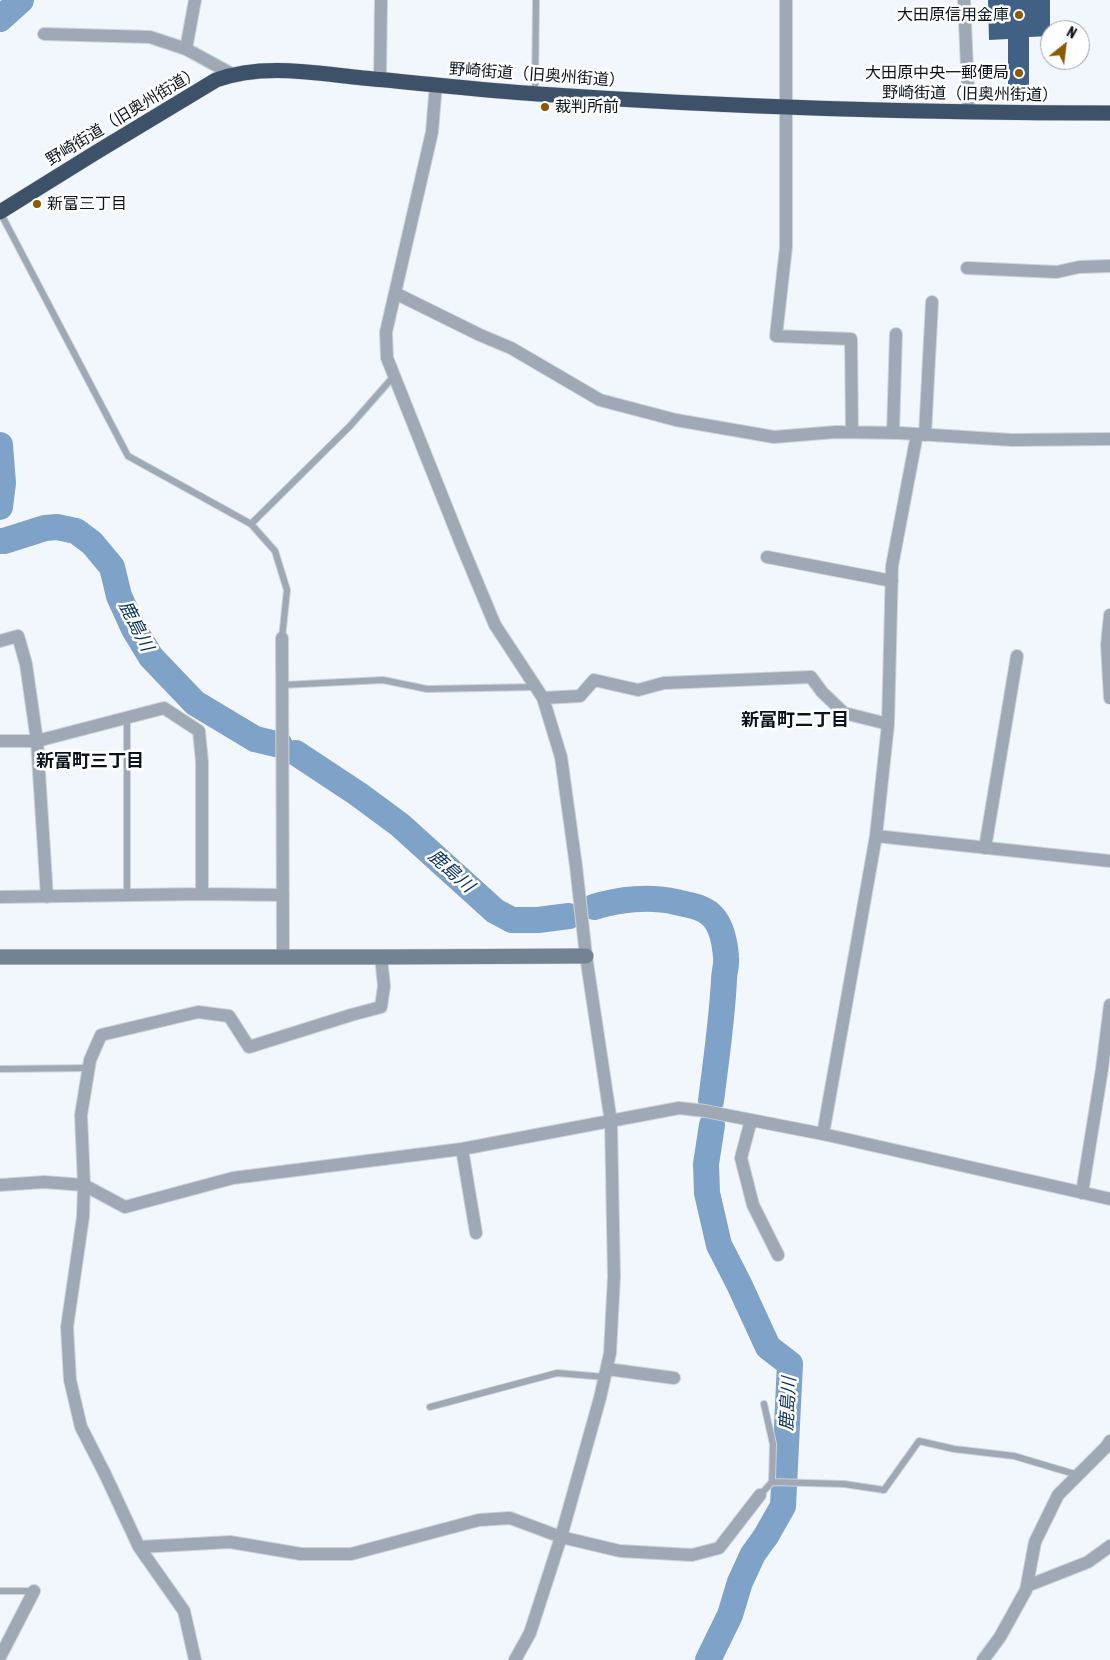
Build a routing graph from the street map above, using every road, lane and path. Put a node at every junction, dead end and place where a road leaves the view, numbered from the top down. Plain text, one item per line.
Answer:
1 (195, 0) edge
2 (381, 0) edge
3 (536, 0) edge
4 (786, 0) edge
5 (964, 0) edge
6 (44, 34) dead end
7 (186, 49) junction
8 (232, 74) junction
9 (380, 79) junction
10 (436, 84) junction
11 (535, 94) junction
12 (785, 107) junction
13 (969, 113) junction
14 (1110, 113) edge
15 (0, 212) edge
16 (1110, 266) edge
17 (967, 268) dead end
18 (395, 293) junction
19 (932, 302) dead end
20 (896, 334) dead end
21 (394, 376) junction
22 (852, 432) junction
23 (893, 433) junction
24 (921, 434) junction
25 (1110, 439) edge
26 (251, 524) junction
27 (767, 558) dead end
28 (892, 581) junction
29 (1110, 615) edge
30 (282, 638) joint
31 (0, 641) edge
32 (1017, 656) dead end
33 (283, 685) junction
34 (535, 686) junction
35 (543, 698) junction
36 (1110, 698) edge
37 (127, 716) junction
38 (888, 724) junction
39 (0, 741) edge
40 (37, 741) junction
41 (876, 836) junction
42 (986, 848) junction
43 (1110, 861) edge
44 (202, 894) junction
45 (283, 895) junction
46 (127, 896) junction
47 (0, 897) edge
48 (47, 897) junction
49 (283, 956) junction
50 (586, 956) junction
51 (0, 957) edge
52 (381, 958) junction
53 (1110, 1004) edge
54 (89, 1068) junction
55 (0, 1069) edge
56 (1105, 1088) edge
57 (751, 1120) junction
58 (611, 1122) junction
59 (823, 1134) junction
60 (462, 1149) junction
61 (0, 1185) edge
62 (84, 1185) junction
63 (1082, 1192) junction
64 (1110, 1199) edge
65 (476, 1233) dead end
66 (778, 1255) dead end
67 (606, 1373) junction
68 (674, 1378) dead end
69 (764, 1404) dead end
70 (430, 1407) dead end
71 (1110, 1441) edge
72 (1078, 1475) junction
73 (772, 1482) junction
74 (760, 1495) joint
75 (561, 1537) junction
76 (1110, 1546) edge
77 (139, 1548) junction
78 (1027, 1586) junction
79 (0, 1591) edge
80 (34, 1591) joint
81 (0, 1657) edge
82 (195, 1660) edge
83 (515, 1660) edge
84 (983, 1660) edge

1 - 7 street
2 - 9 street
3 - 11 lane
4 - 12 street
5 - 13 street
6 - 7 street
7 - 8 street
8 - 9 highway, 野崎街道（旧奥州街道）
8 - 15 highway, 野崎街道（旧奥州街道）
9 - 10 highway, 野崎街道（旧奥州街道）
10 - 11 highway, 野崎街道（旧奥州街道）
10 - 18 street
11 - 12 highway, 野崎街道（旧奥州街道）
12 - 13 highway, 野崎街道（旧奥州街道）
12 - 22 street
13 - 14 highway, 野崎街道（旧奥州街道）
15 - 26 lane
16 - 17 street
18 - 21 street
18 - 22 street
19 - 24 street
20 - 23 street
21 - 26 lane
21 - 34 street
22 - 23 street
23 - 24 street
24 - 25 street
24 - 28 street
26 - 30 lane
27 - 28 street
28 - 38 street
29 - 36 street
30 - 33 street
31 - 40 street
32 - 42 street
33 - 34 lane
33 - 45 street
34 - 35 street
35 - 38 street
35 - 50 street
37 - 40 street
37 - 44 street
37 - 46 lane
38 - 41 street
39 - 40 street
40 - 48 street
41 - 42 street
41 - 59 street
42 - 43 street
44 - 45 street
44 - 46 street
45 - 49 street
46 - 48 street
47 - 48 street
49 - 51 street
49 - 52 street
50 - 52 street
50 - 58 street
52 - 54 street
53 - 56 street
54 - 55 lane
54 - 62 street
56 - 63 street
57 - 58 street
57 - 59 street
57 - 66 street
58 - 60 street
58 - 67 street
59 - 63 street
60 - 62 street
60 - 65 street
61 - 62 street
62 - 77 street
63 - 64 street
67 - 68 street
67 - 70 lane
67 - 75 street
69 - 73 lane
71 - 72 street
72 - 73 lane
72 - 78 street
73 - 74 lane
74 - 75 street
75 - 77 street
75 - 83 street
76 - 78 street
77 - 82 street
78 - 84 street
79 - 80 lane
80 - 81 street

